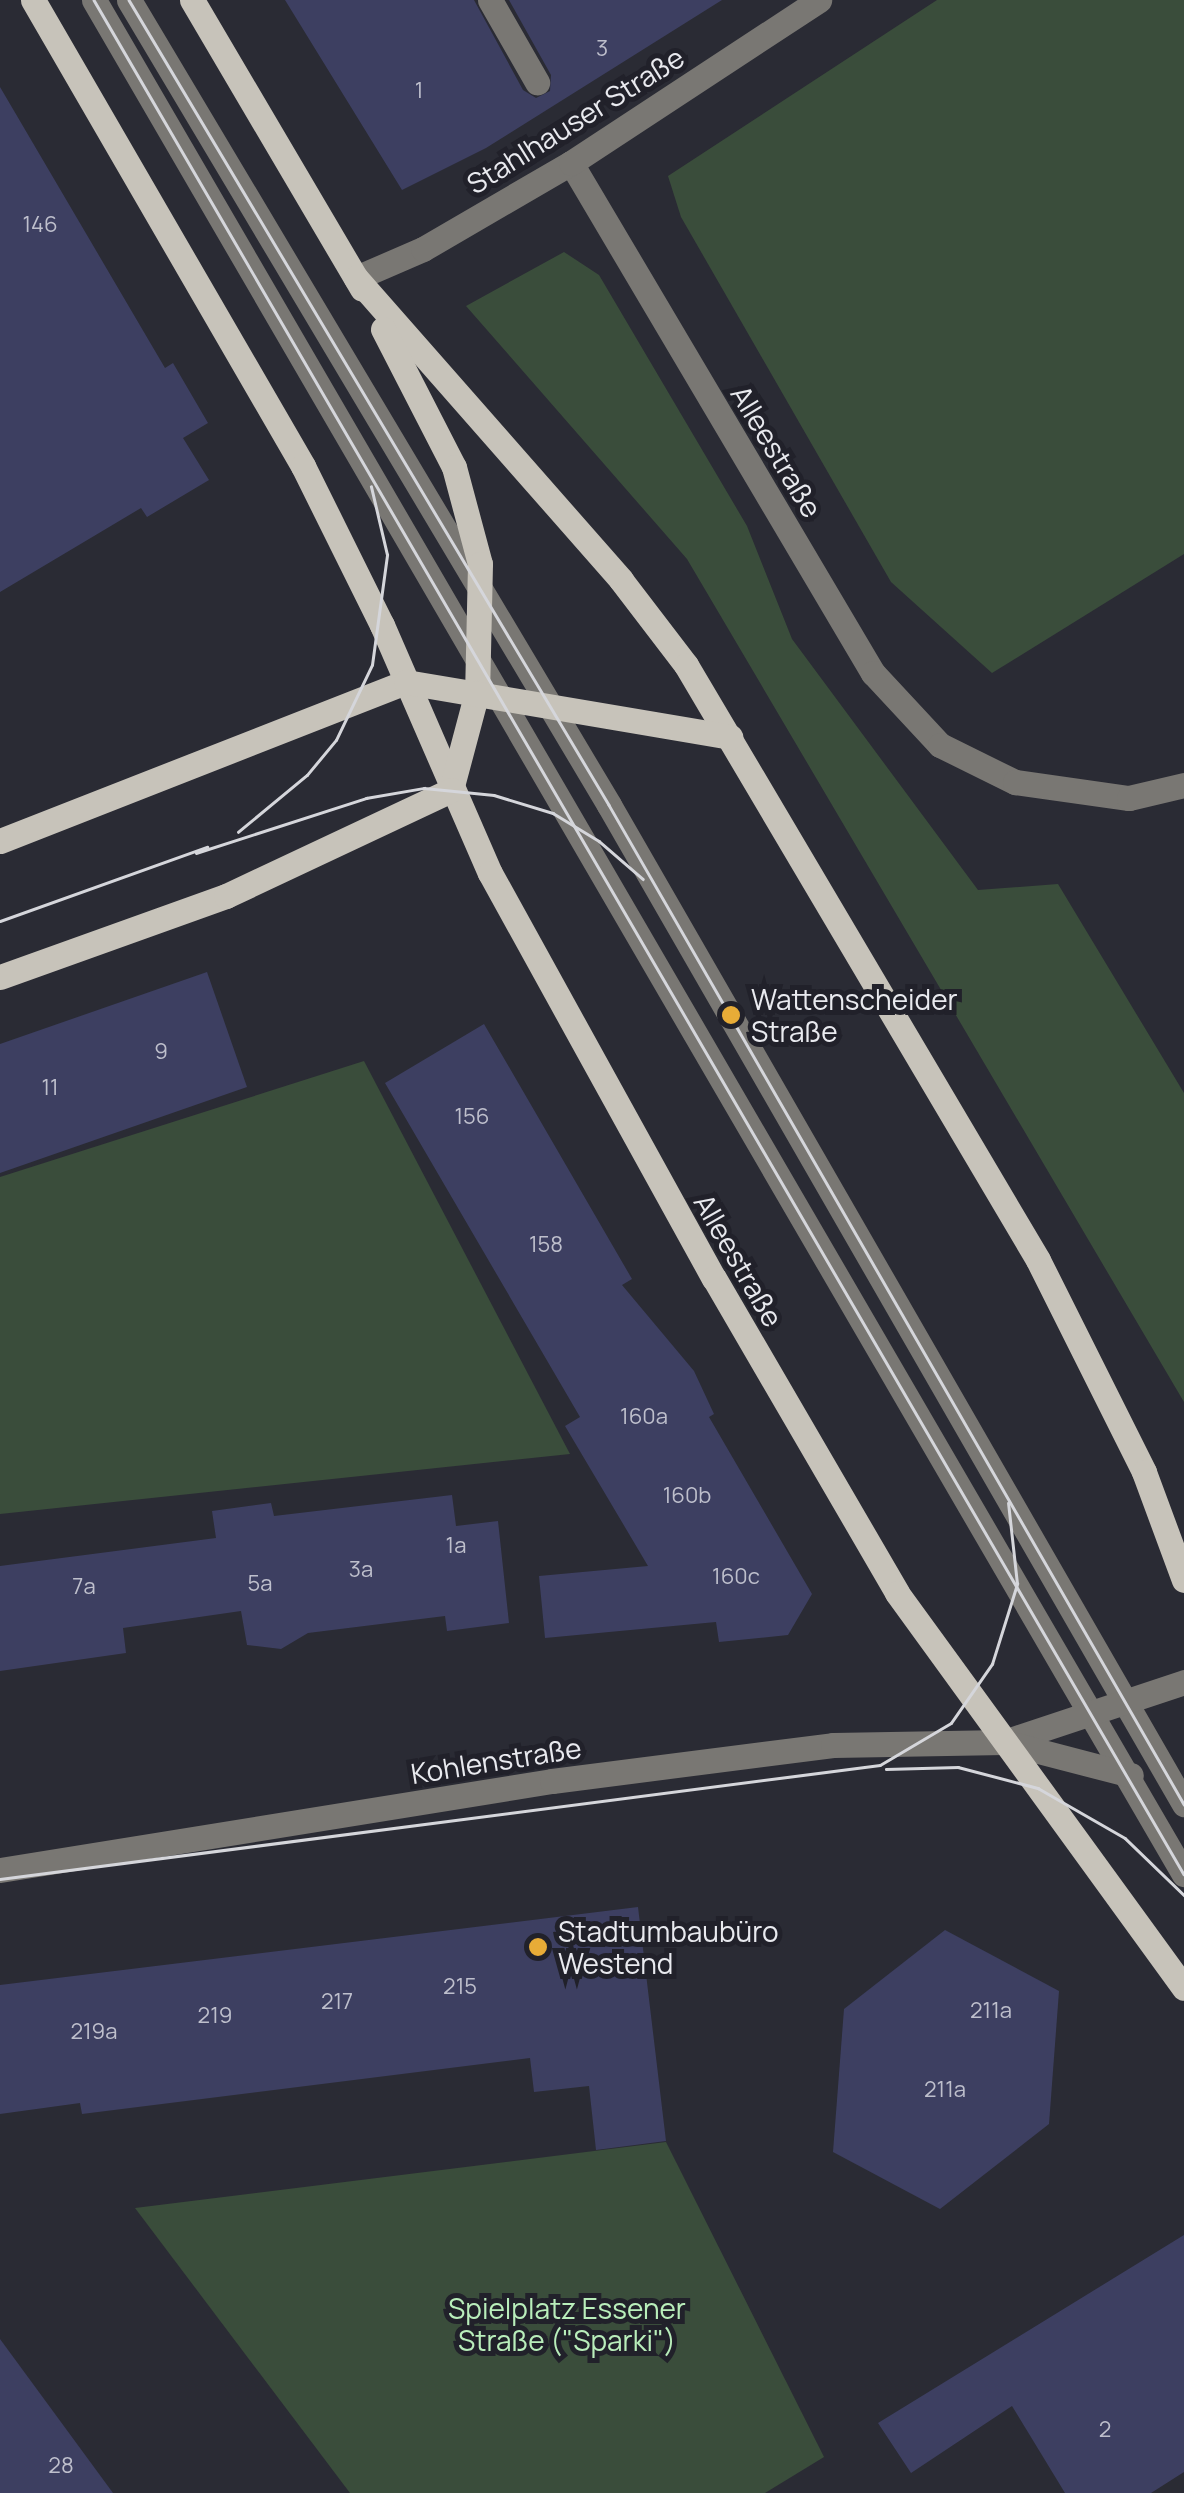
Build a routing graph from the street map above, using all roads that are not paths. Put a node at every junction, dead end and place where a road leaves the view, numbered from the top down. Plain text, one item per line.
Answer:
1 (34, 0) edge
2 (94, 0) edge
3 (130, 0) edge
4 (192, 0) edge
5 (490, 0) edge
6 (819, 0) edge
7 (538, 82) dead end
8 (571, 163) junction
9 (356, 278) junction
10 (483, 597) junction
11 (480, 656) junction
12 (406, 682) junction
13 (489, 694) junction
14 (548, 703) junction
15 (730, 737) junction
16 (1184, 786) edge
17 (451, 790) junction
18 (0, 841) edge
19 (0, 977) edge
20 (1184, 1580) edge
21 (1184, 1682) edge
22 (1124, 1702) junction
23 (1090, 1712) junction
24 (1004, 1742) junction
25 (1125, 1774) junction
26 (1181, 1793) edge
27 (0, 1870) edge
28 (1184, 1874) edge
29 (1184, 1988) edge

1 - 12 main road, Alleestraße
2 - 11 street
3 - 10 street
4 - 9 main road
5 - 7 street
6 - 8 street, Stahlhauser Straße
8 - 9 street, Stahlhauser Straße
8 - 16 street, Alleestraße
9 - 10 main road
9 - 15 main road
10 - 11 main road
10 - 14 street
11 - 13 main road
12 - 13 main road
12 - 17 main road, Alleestraße
12 - 18 main road
13 - 14 main road
13 - 17 main road
13 - 23 street
14 - 15 main road
14 - 22 street
15 - 20 main road
17 - 19 main road
17 - 24 main road, Alleestraße
21 - 22 street, Kohlenstraße
22 - 23 street, Kohlenstraße
22 - 26 street
23 - 24 street, Kohlenstraße
23 - 25 street
24 - 25 street, Kohlenstraße
24 - 27 street, Kohlenstraße
24 - 29 main road, Alleestraße
25 - 26 street, Kohlenstraße
25 - 28 street

